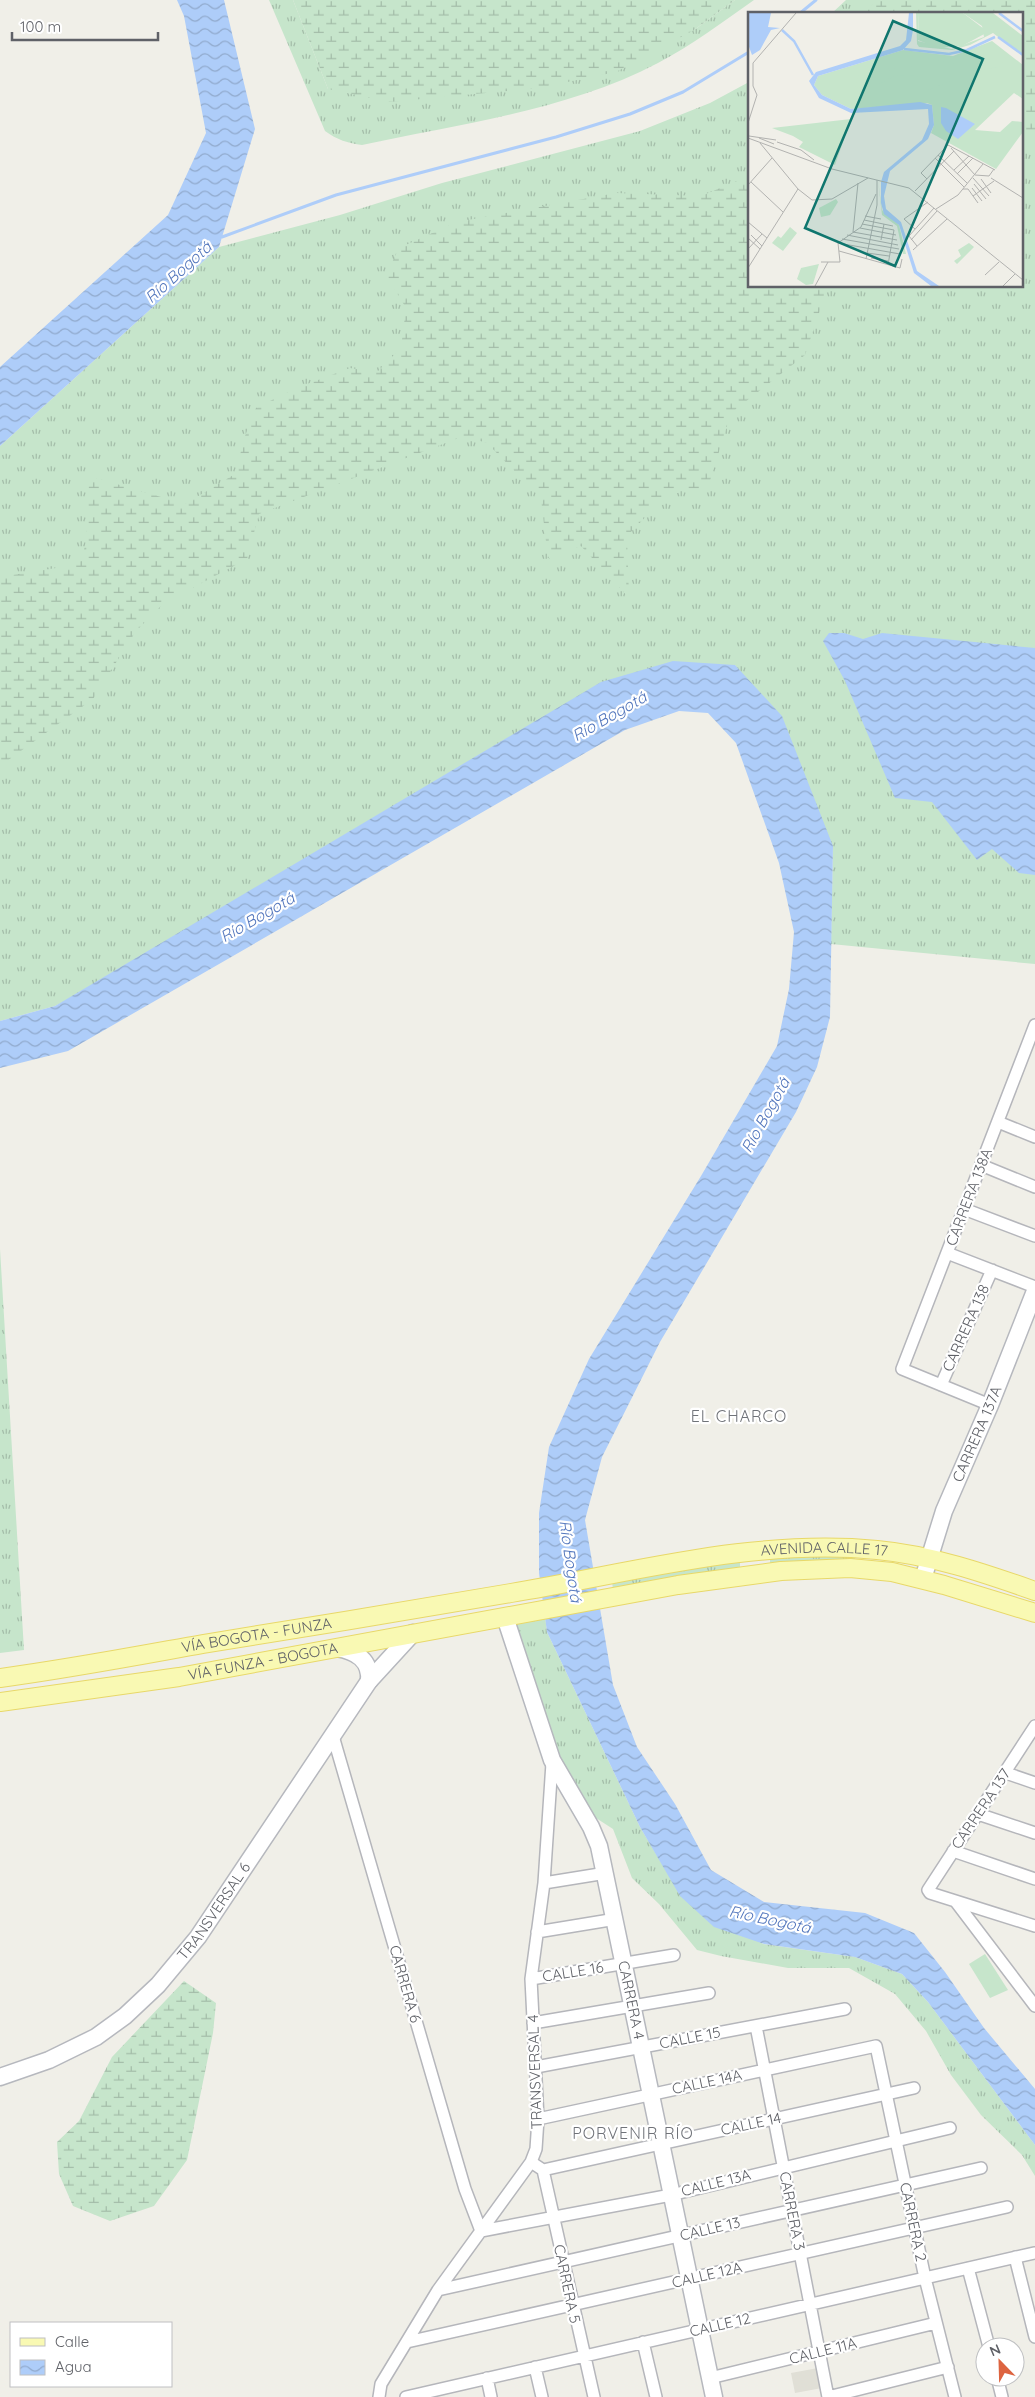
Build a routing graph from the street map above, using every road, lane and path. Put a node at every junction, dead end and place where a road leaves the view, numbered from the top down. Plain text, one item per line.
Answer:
1 (1035, 1025) edge
2 (998, 1122) junction
3 (1035, 1137) edge
4 (981, 1164) junction
5 (1035, 1187) edge
6 (964, 1209) junction
7 (1035, 1236) edge
8 (947, 1253) junction
9 (992, 1270) junction
10 (1035, 1287) edge
11 (1035, 1291) edge
12 (941, 1385) junction
13 (990, 1405) junction
14 (758, 1550) junction
15 (928, 1558) junction
16 (760, 1573) junction
17 (922, 1579) junction
18 (1035, 1591) edge
19 (514, 1593) joint
20 (524, 1613) joint
21 (1035, 1613) edge
22 (504, 1617) junction
23 (414, 1633) junction
24 (337, 1648) junction
25 (79, 1667) junction
26 (0, 1678) edge
27 (369, 1681) junction
28 (82, 1692) junction
29 (0, 1702) edge
30 (1033, 1732) edge
31 (333, 1736) junction
32 (552, 1760) junction
33 (1006, 1773) junction
34 (1035, 1783) edge
35 (978, 1814) junction
36 (1035, 1833) edge
37 (953, 1851) junction
38 (606, 1873) junction
39 (1035, 1879) edge
40 (544, 1883) junction
41 (956, 1902) junction
42 (616, 1919) junction
43 (1035, 1926) edge
44 (537, 1932) junction
45 (674, 1955) dead end
46 (624, 1964) junction
47 (532, 1979) junction
48 (709, 1993) dead end
49 (633, 2006) junction
50 (1035, 2006) edge
51 (845, 2009) dead end
52 (534, 2023) junction
53 (756, 2026) junction
54 (876, 2046) joint
55 (641, 2047) junction
56 (536, 2068) junction
57 (765, 2069) junction
58 (0, 2076) edge
59 (914, 2088) dead end
60 (650, 2094) junction
61 (886, 2094) junction
62 (538, 2119) junction
63 (774, 2119) junction
64 (950, 2128) dead end
65 (896, 2140) junction
66 (660, 2144) junction
67 (531, 2162) junction
68 (783, 2166) junction
69 (981, 2168) dead end
70 (543, 2170) junction
71 (906, 2185) junction
72 (671, 2195) junction
73 (1007, 2207) dead end
74 (792, 2211) junction
75 (553, 2218) junction
76 (915, 2228) junction
77 (481, 2231) junction
78 (679, 2236) junction
79 (1034, 2253) dead end
80 (800, 2254) junction
81 (1015, 2257) junction
82 (563, 2263) junction
83 (968, 2268) junction
84 (925, 2278) junction
85 (688, 2279) junction
86 (438, 2290) junction
87 (810, 2304) junction
88 (572, 2305) junction
89 (936, 2323) junction
90 (699, 2330) junction
91 (986, 2337) edge
92 (1035, 2337) edge
93 (407, 2342) junction
94 (643, 2342) junction
95 (819, 2352) junction
96 (583, 2356) junction
97 (535, 2367) junction
98 (948, 2367) junction
99 (487, 2378) junction
100 (710, 2378) junction
101 (429, 2394) edge
102 (379, 2397) edge
103 (406, 2397) edge
104 (491, 2397) edge
105 (542, 2397) edge
106 (594, 2397) edge
107 (656, 2397) edge
108 (714, 2397) edge
109 (828, 2397) edge
110 (955, 2397) edge

1 - 2 street, CARRERA 138A
2 - 3 street
2 - 4 street, CARRERA 138A
4 - 5 street
4 - 6 street, CARRERA 138A
6 - 7 street
6 - 8 street, CARRERA 138A
8 - 9 street
8 - 12 street, CARRERA 138A
9 - 10 street
9 - 12 street, CARRERA 138
11 - 13 street, CARRERA 137A
12 - 13 street
13 - 15 street, CARRERA 137A
14 - 15 main road, AVENIDA CALLE 17
14 - 16 main road
14 - 19 main road, AVENIDA CALLE 17
15 - 17 street, CARRERA 137A
15 - 18 main road, AVENIDA CALLE 17
16 - 17 main road, AVENIDA CALLE 17
16 - 20 main road, AVENIDA CALLE 17
17 - 21 main road, AVENIDA CALLE 17
19 - 25 main road, VÍA BOGOTA - FUNZA
20 - 22 main road, VÍA FUNZA - BOGOTA
22 - 23 main road, VÍA FUNZA - BOGOTA
22 - 32 street, CARRERA 4
23 - 24 main road, VÍA FUNZA - BOGOTA
23 - 27 street, TRANSVERSAL 6
24 - 27 street
24 - 28 main road, VÍA FUNZA - BOGOTA
25 - 26 main road, VÍA BOGOTA - FUNZA
25 - 28 main road
27 - 31 street, TRANSVERSAL 6
28 - 29 main road, VÍA FUNZA - BOGOTA
30 - 33 street, CARRERA 137
31 - 58 street, TRANSVERSAL 6
31 - 77 street, CARRERA 6
32 - 38 street, CARRERA 4
32 - 40 street, TRANSVERSAL 4
33 - 34 street
33 - 35 street, CARRERA 137
35 - 36 street
35 - 37 street, CARRERA 137
37 - 39 street
37 - 41 street, CARRERA 137
38 - 40 street
38 - 42 street, CARRERA 4
40 - 44 street, TRANSVERSAL 4
41 - 43 street
41 - 50 street
42 - 44 street
42 - 46 street, CARRERA 4
44 - 47 street, TRANSVERSAL 4
45 - 46 street, CALLE 16
46 - 47 street, CALLE 16
46 - 49 street, CARRERA 4
47 - 52 street, TRANSVERSAL 4
48 - 49 street
49 - 52 street
49 - 55 street, CARRERA 4
51 - 53 street, CALLE 15
52 - 56 street, TRANSVERSAL 4
53 - 55 street, CALLE 15
53 - 57 street, CARRERA 3
54 - 57 street, CALLE 14A
54 - 61 street, CARRERA 2
55 - 56 street, CALLE 15
55 - 60 street, CARRERA 4
56 - 62 street, TRANSVERSAL 4
57 - 60 street, CALLE 14A
57 - 63 street, CARRERA 3
59 - 61 street, CALLE 14
60 - 62 street, CALLE 14A
60 - 66 street, CARRERA 4
61 - 63 street, CALLE 14
61 - 65 street, CARRERA 2
62 - 67 street, TRANSVERSAL 4
63 - 66 street, CALLE 14
63 - 68 street, CARRERA 3
64 - 65 street, CALLE 13A
65 - 68 street, CALLE 13A
65 - 71 street, CARRERA 2
66 - 70 street, CALLE 14
66 - 72 street, CARRERA 4
67 - 70 street
67 - 77 street, TRANSVERSAL 4
68 - 72 street, CALLE 13A
68 - 74 street, CARRERA 3
69 - 71 street, CALLE 13
70 - 75 street, CARRERA 5
71 - 74 street, CALLE 13
71 - 76 street, CARRERA 2
72 - 75 street, CALLE 13A
72 - 78 street, CARRERA 4
73 - 76 street, CALLE 12A
74 - 78 street, CALLE 13
74 - 80 street, CARRERA 3
75 - 77 street, CALLE 13A
75 - 82 street, CARRERA 5
76 - 80 street, CALLE 12A
76 - 84 street, CARRERA 2
77 - 86 street, TRANSVERSAL 4
78 - 82 street, CALLE 13
78 - 85 street, CARRERA 4
79 - 81 street, CALLE 12
80 - 85 street, CALLE 12A
80 - 87 street, CARRERA 3
81 - 83 street, CALLE 12
81 - 92 street
82 - 86 street, CALLE 13
82 - 88 street, CARRERA 5
83 - 84 street, CALLE 12
83 - 91 street
84 - 87 street, CALLE 12
84 - 89 street, CARRERA 2
85 - 88 street, CALLE 12A
85 - 90 street, CARRERA 4
86 - 93 street, TRANSVERSAL 4
87 - 90 street, CALLE 12
87 - 95 street, CARRERA 3
88 - 93 street, CALLE 12A
88 - 96 street, CARRERA 5
89 - 95 street, CALLE 11A
89 - 98 street, CARRERA 2
90 - 94 street, CALLE 12
90 - 100 street, CARRERA 4
93 - 102 street, TRANSVERSAL 4
94 - 96 street, CALLE 12
94 - 107 street
95 - 100 street, CALLE 11A
95 - 109 street, CARRERA 3
96 - 97 street, CALLE 12
96 - 106 street, CARRERA 5
97 - 99 street, CALLE 12
97 - 105 street
98 - 109 street
98 - 110 street, CARRERA 2
99 - 101 street, CALLE 12
99 - 104 street
100 - 108 street, CARRERA 4
101 - 103 street, CALLE 12

